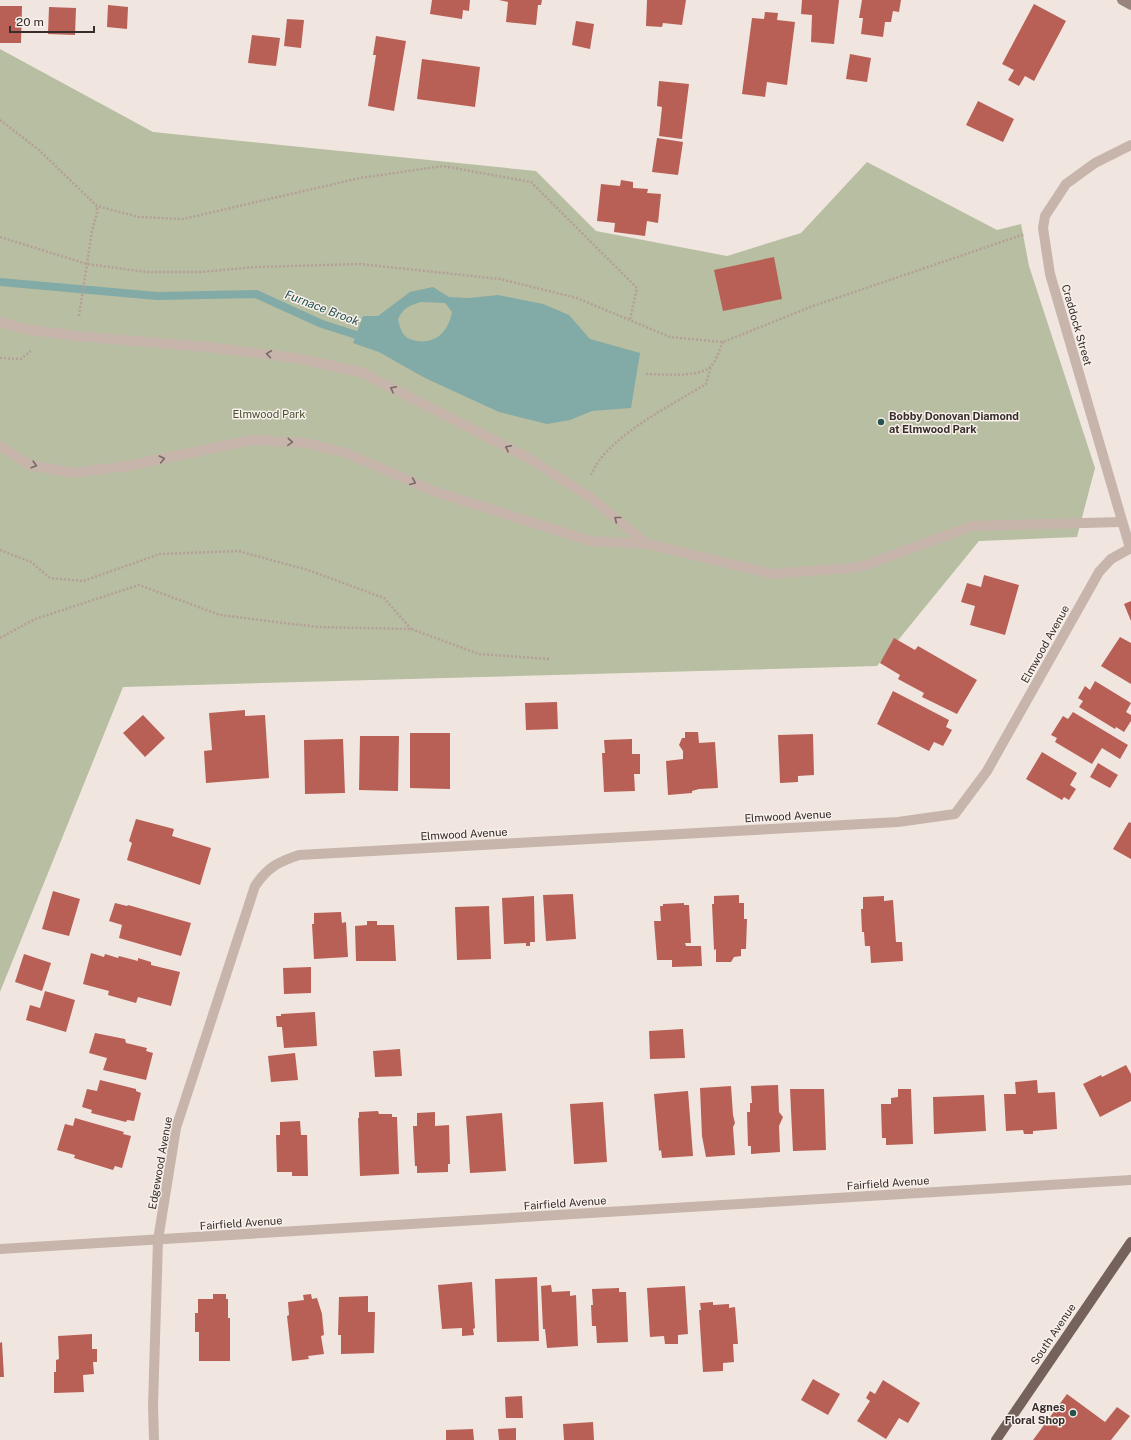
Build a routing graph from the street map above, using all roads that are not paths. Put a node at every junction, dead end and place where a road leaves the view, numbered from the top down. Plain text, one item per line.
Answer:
1 (1131, 145) edge
2 (0, 322) edge
3 (0, 446) edge
4 (1122, 522) junction
5 (647, 544) junction
6 (1131, 548) edge
7 (299, 855) joint
8 (1131, 1180) edge
9 (158, 1240) junction
10 (1131, 1242) edge
11 (0, 1249) edge
12 (1004, 1428) junction
13 (154, 1440) edge
14 (996, 1440) edge
15 (1005, 1440) edge

1 - 4 street, Craddock Street
5 -> 2 street
3 -> 5 street
4 - 5 street
4 - 6 street, Craddock Street
6 - 7 street, Elmwood Avenue
7 - 9 street, Edgewood Avenue
8 - 9 street, Fairfield Avenue
9 - 11 street, Fairfield Avenue
9 - 13 street, Edgewood Avenue
10 - 12 main road, South Avenue
12 - 14 main road, South Avenue
12 - 15 street

